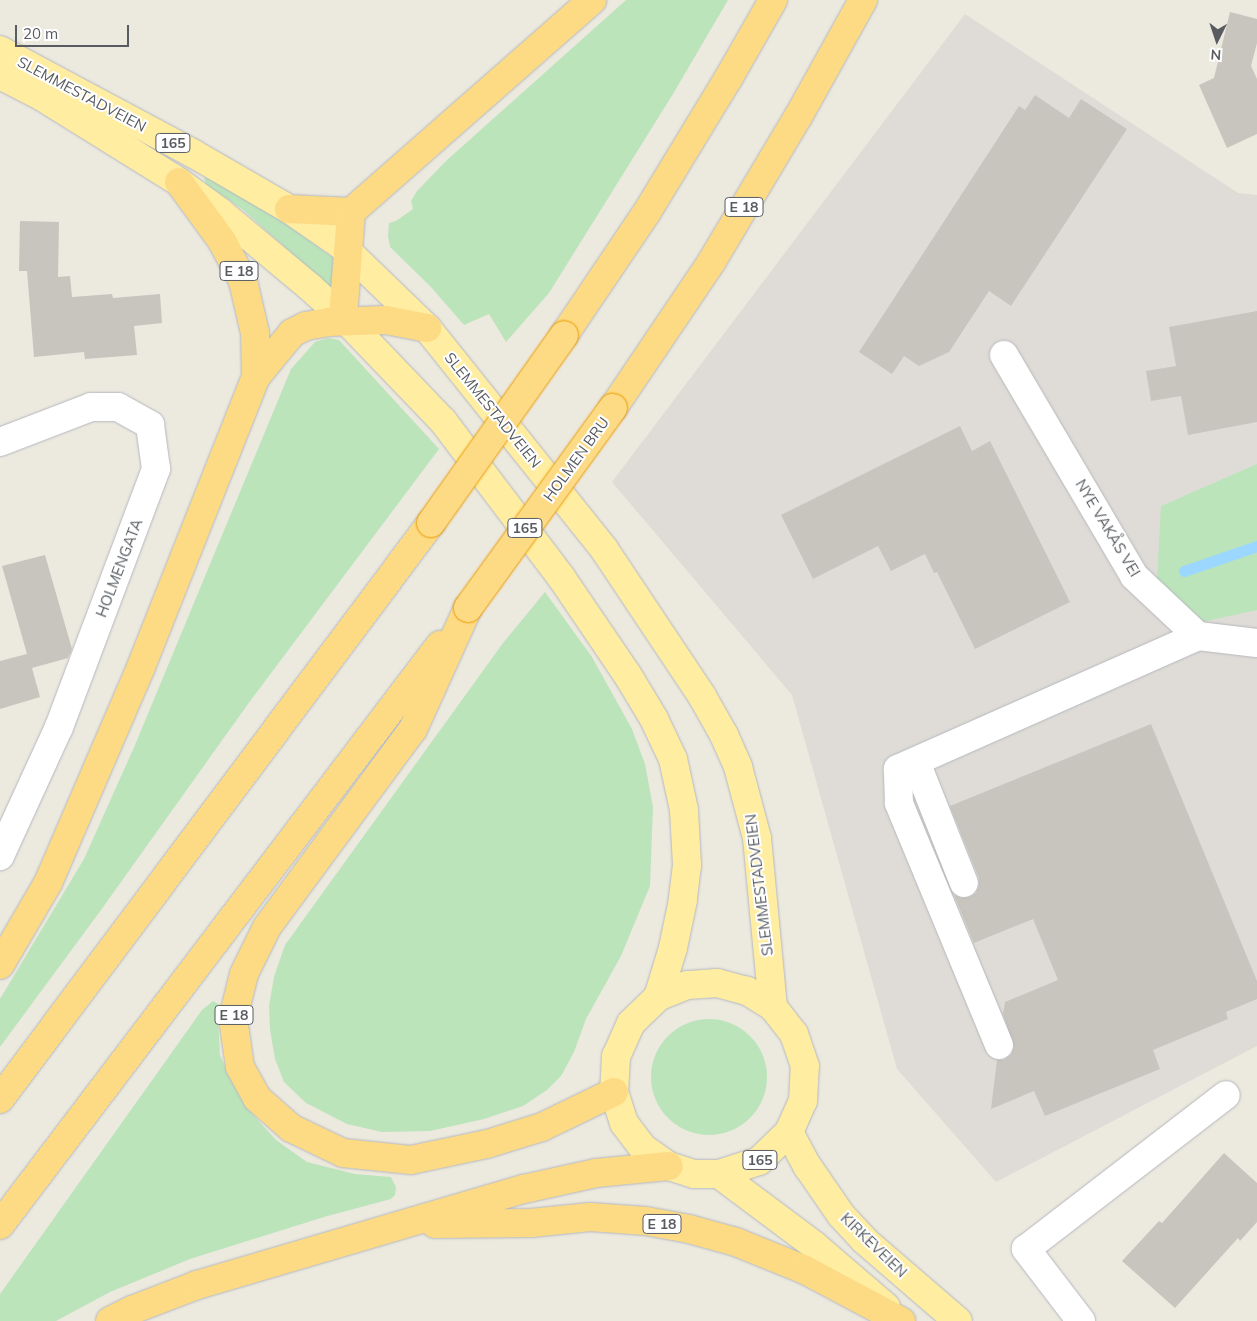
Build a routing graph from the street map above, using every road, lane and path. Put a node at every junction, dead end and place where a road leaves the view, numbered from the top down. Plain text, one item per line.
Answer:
1 (592, 0) edge
2 (772, 0) edge
3 (863, 0) edge
4 (0, 50) edge
5 (0, 75) edge
6 (179, 182) junction
7 (289, 209) junction
8 (351, 212) junction
9 (349, 253) junction
10 (345, 319) junction
11 (428, 328) junction
12 (1004, 355) dead end
13 (256, 377) junction
14 (0, 442) edge
15 (468, 608) junction
16 (1198, 636) junction
17 (1257, 644) edge
18 (916, 762) junction
19 (0, 856) edge
20 (964, 883) dead end
21 (0, 965) edge
22 (658, 997) junction
23 (773, 1007) junction
24 (999, 1045) dead end
25 (614, 1092) junction
26 (1226, 1095) dead end
27 (0, 1099) edge
28 (789, 1132) junction
29 (669, 1166) junction
30 (719, 1174) junction
31 (403, 1224) junction
32 (0, 1225) edge
33 (110, 1321) edge
34 (902, 1321) edge
35 (958, 1321) edge
36 (1082, 1321) edge

1 - 8 highway
2 - 27 highway, bridge
3 - 15 highway, HOLMEN BRU / E 18, bridge
4 - 7 main road, SLEMMESTADVEIEN / 165
5 - 6 main road, SLEMMESTADVEIEN / 165
6 - 10 main road, SLEMMESTADVEIEN / 165
6 - 13 highway, E 18
7 - 8 highway
7 - 9 main road, SLEMMESTADVEIEN / 165
8 - 9 highway
9 - 10 highway
9 - 11 main road, SLEMMESTADVEIEN / 165
10 - 11 highway, E 18
10 - 13 highway, E 18
10 - 22 main road, SLEMMESTADVEIEN / 165
11 - 23 main road, SLEMMESTADVEIEN / 165
12 - 16 street, NYE VAKÅS VEI
13 - 21 highway, E 18
14 - 19 street, HOLMENGATA
15 - 25 highway, E 18
15 - 32 highway, E 18
16 - 17 street
16 - 18 street
18 - 20 street
18 - 24 street
22 - 23 main road, 165
22 - 25 main road, 165
23 - 28 main road, 165
25 - 29 main road, 165
26 - 36 street
28 - 30 main road, 165
28 - 35 main road, KIRKEVEIEN
29 - 30 main road, 165
29 - 31 highway, E 18
30 - 34 main road
31 - 33 highway, E 18
31 - 34 highway, E 18

